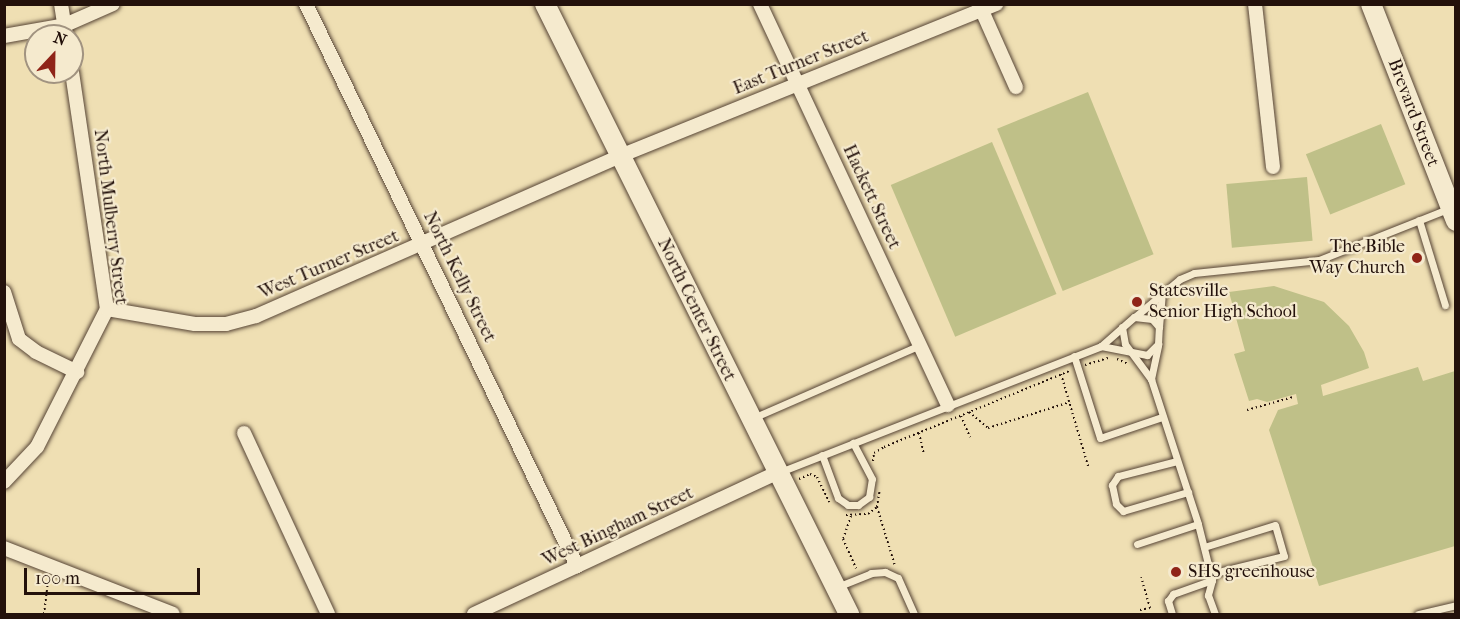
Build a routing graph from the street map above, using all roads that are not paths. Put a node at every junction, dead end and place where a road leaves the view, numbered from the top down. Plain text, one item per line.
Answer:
1 (61, 4) edge
2 (113, 4) edge
3 (306, 4) edge
4 (545, 4) edge
5 (760, 4) edge
6 (996, 4) edge
7 (1255, 4) edge
8 (1371, 4) edge
9 (981, 7) edge
10 (64, 24) edge
11 (77, 24) edge
12 (24, 34) edge
13 (4, 36) edge
14 (798, 83) junction
15 (74, 84) edge
16 (1016, 87) dead end
17 (620, 156) junction
18 (1273, 167) dead end
19 (1452, 207) edge
20 (1419, 220) junction
21 (423, 245) junction
22 (4, 292) edge
23 (1162, 294) junction
24 (1445, 305) dead end
25 (108, 309) junction
26 (1134, 317) junction
27 (1122, 327) junction
28 (1159, 327) junction
29 (1158, 344) junction
30 (920, 345) junction
31 (1101, 346) junction
32 (1130, 354) junction
33 (1074, 357) junction
34 (77, 372) junction
35 (1151, 379) junction
36 (948, 405) junction
37 (1162, 417) junction
38 (751, 419) junction
39 (244, 433) dead end
40 (853, 443) junction
41 (822, 455) junction
42 (1177, 461) junction
43 (777, 472) junction
44 (4, 482) edge
45 (1188, 492) junction
46 (1198, 524) junction
47 (1137, 544) dead end
48 (1204, 547) junction
49 (4, 548) edge
50 (578, 566) junction
51 (1211, 577) junction
52 (836, 588) junction
53 (1455, 605) edge
54 (173, 615) edge
55 (328, 615) edge
56 (474, 615) edge
57 (849, 615) edge
58 (914, 615) edge
59 (1172, 615) edge
60 (1215, 615) edge
61 (1418, 615) edge

1 - 10 street
2 - 11 street
3 - 21 street, North Kelly Street
4 - 17 main road, North Center Street
5 - 14 street, Hackett Street
6 - 9 street, East Turner Street
7 - 18 street
8 - 19 main road, Brevard Street
9 - 14 street, East Turner Street
9 - 16 street
12 - 13 street
14 - 17 street, East Turner Street
14 - 30 street, Hackett Street
15 - 25 street, North Mulberry Street
17 - 21 street, West Turner Street
17 - 38 main road, North Center Street
19 - 20 lane
20 - 23 lane
20 - 24 lane
21 - 25 street, West Turner Street
21 - 50 street, North Kelly Street
22 - 34 street
23 - 26 lane
23 - 28 lane
25 - 34 street, North Mulberry Street
26 - 27 lane
26 - 28 lane
27 - 31 lane
27 - 32 lane
28 - 29 lane
29 - 32 lane
29 - 35 lane
30 - 36 street, Hackett Street
30 - 38 lane
31 - 32 lane
31 - 33 lane
32 - 35 lane
33 - 36 lane
33 - 37 lane
34 - 44 street, North Mulberry Street
35 - 37 lane
36 - 40 lane
37 - 42 lane
38 - 43 main road, North Center Street
39 - 55 street
40 - 41 lane
40 - 41 lane
41 - 43 lane
42 - 45 lane
42 - 45 lane
43 - 50 street, West Bingham Street
43 - 52 main road, North Center Street
45 - 46 lane
46 - 47 lane
46 - 48 lane
48 - 51 lane
48 - 51 lane
49 - 54 street
50 - 56 street, West Bingham Street
51 - 59 lane
51 - 60 lane
52 - 57 main road, North Center Street
52 - 58 lane
53 - 61 lane

